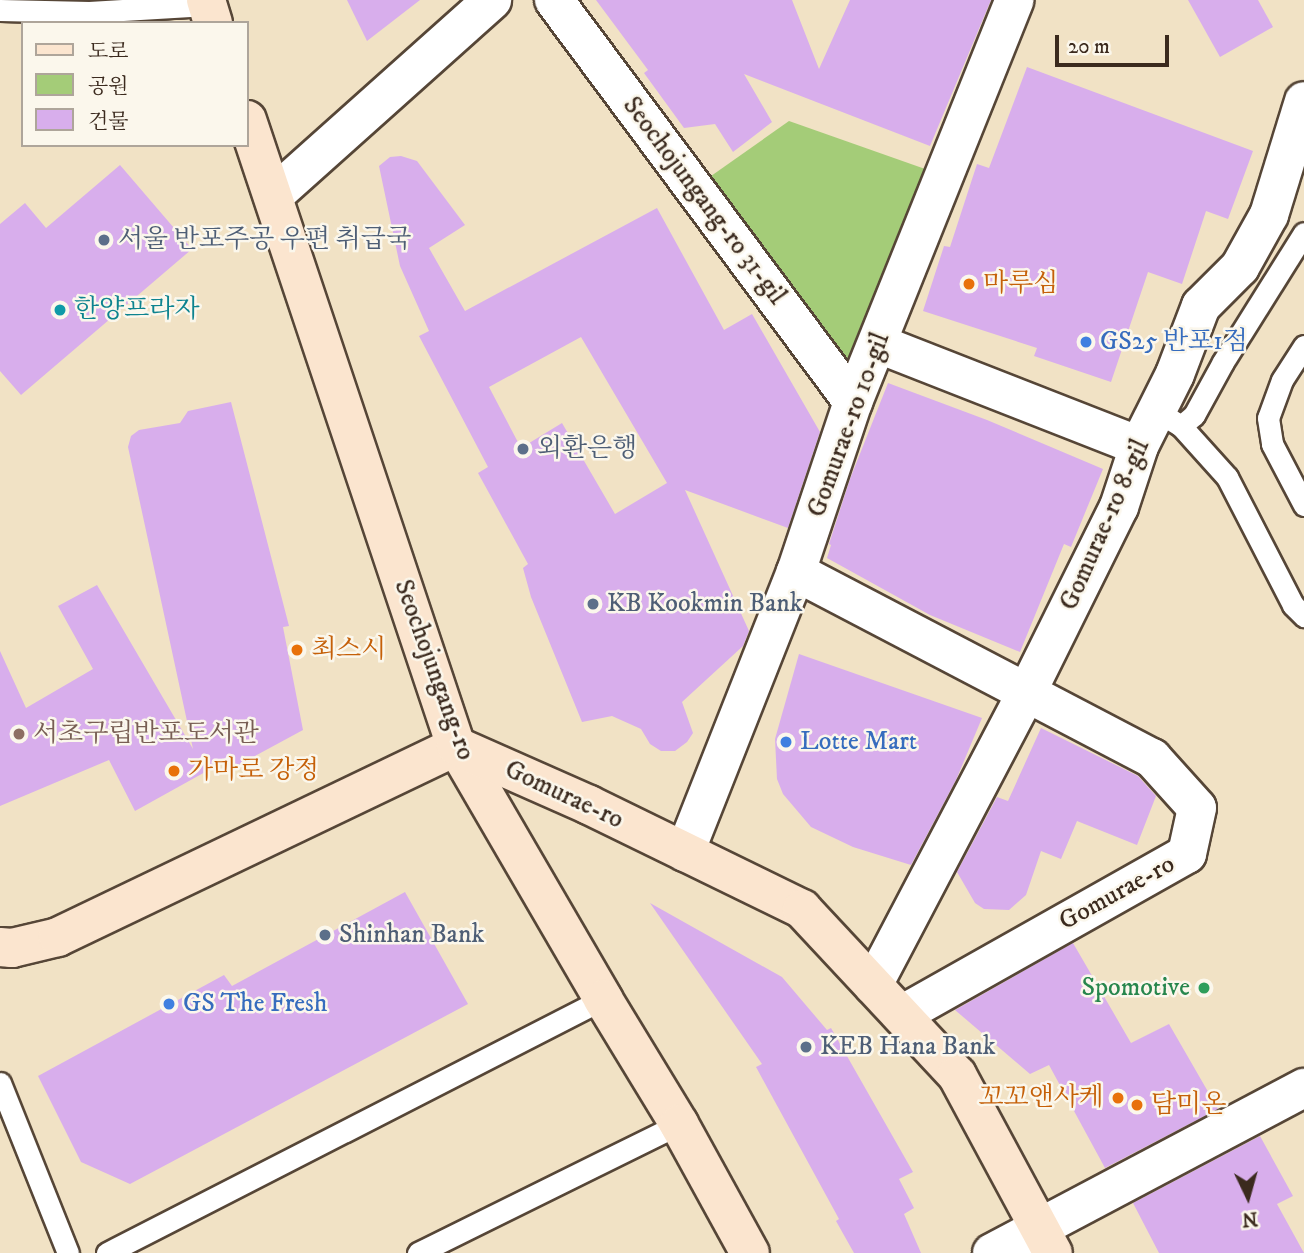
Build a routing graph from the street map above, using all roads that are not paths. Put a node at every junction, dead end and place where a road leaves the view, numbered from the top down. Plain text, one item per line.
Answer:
1 (492, 0) edge
2 (554, 0) edge
3 (1015, 0) edge
4 (209, 9) edge
5 (0, 10) edge
6 (1304, 101) edge
7 (248, 123) edge
8 (273, 196) junction
9 (1304, 233) edge
10 (879, 344) junction
11 (1304, 346) edge
12 (853, 402) junction
13 (1169, 418) junction
14 (1139, 446) junction
15 (1304, 505) edge
16 (796, 572) junction
17 (1304, 616) edge
18 (1027, 692) junction
19 (456, 746) junction
20 (685, 852) junction
21 (0, 947) edge
22 (873, 985) junction
23 (603, 999) junction
24 (901, 1015) junction
25 (0, 1083) edge
26 (1304, 1088) edge
27 (679, 1124) junction
28 (1046, 1240) edge
29 (68, 1253) edge
30 (107, 1253) edge
31 (418, 1253) edge
32 (750, 1253) edge
33 (992, 1253) edge

1 - 8 street
2 - 12 street, Seochojungang-ro 31-gil
3 - 10 street, Gomurae-ro 10-gil
4 - 5 lane
6 - 13 street, Gomurae-ro 8-gil
7 - 8 street, Seochojungang-ro
8 - 19 street, Seochojungang-ro
9 - 13 lane
10 - 12 street, Gomurae-ro 10-gil
10 - 14 street
11 - 15 lane
12 - 16 street, Gomurae-ro 10-gil
13 - 14 street, Gomurae-ro 8-gil
13 - 17 lane
14 - 18 street, Gomurae-ro 8-gil
16 - 18 street
16 - 20 street, Gomurae-ro 10-gil
18 - 22 street, Gomurae-ro 8-gil
18 - 24 street, Gomurae-ro
19 - 20 street, Gomurae-ro
19 - 21 street
19 - 23 street, Seochojungang-ro
20 - 22 street, Gomurae-ro
22 - 24 street, Gomurae-ro
23 - 27 street, Seochojungang-ro
23 - 30 lane
24 - 28 street, Gomurae-ro
25 - 29 lane
26 - 28 street
27 - 31 lane
27 - 32 street, Seochojungang-ro
28 - 33 street

